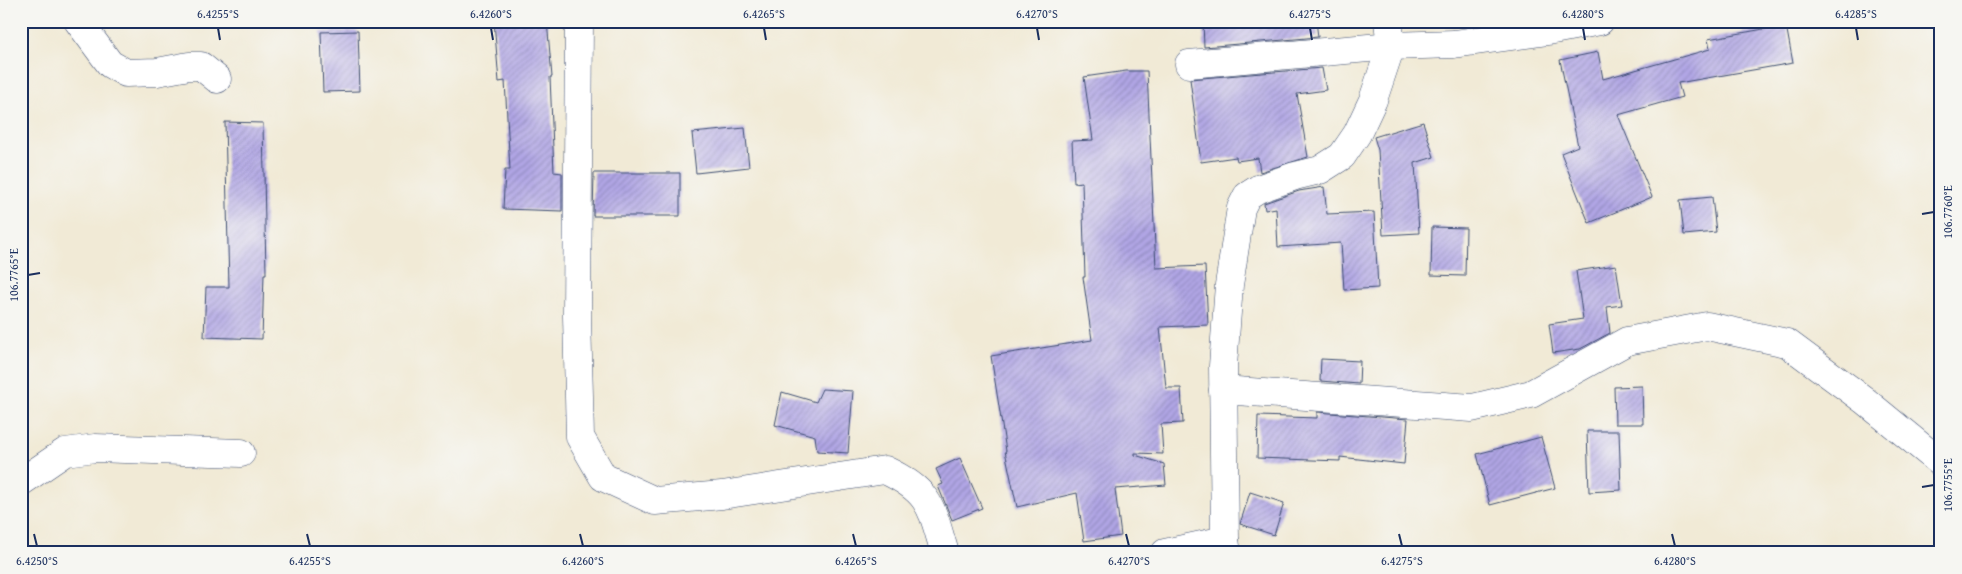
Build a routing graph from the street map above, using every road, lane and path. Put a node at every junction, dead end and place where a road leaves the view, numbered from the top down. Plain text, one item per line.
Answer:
1 (78, 21) edge
2 (579, 21) edge
3 (1600, 21) edge
4 (1389, 34) edge
5 (1189, 64) dead end
6 (217, 79) dead end
7 (1223, 390) junction
8 (241, 453) dead end
9 (1941, 463) edge
10 (21, 482) edge
11 (1226, 546) edge
12 (945, 553) edge
13 (1165, 553) edge

1 - 6 street
2 - 12 street
3 - 4 street
4 - 5 street
4 - 7 street
7 - 9 street
7 - 11 street
8 - 10 street
11 - 13 street

